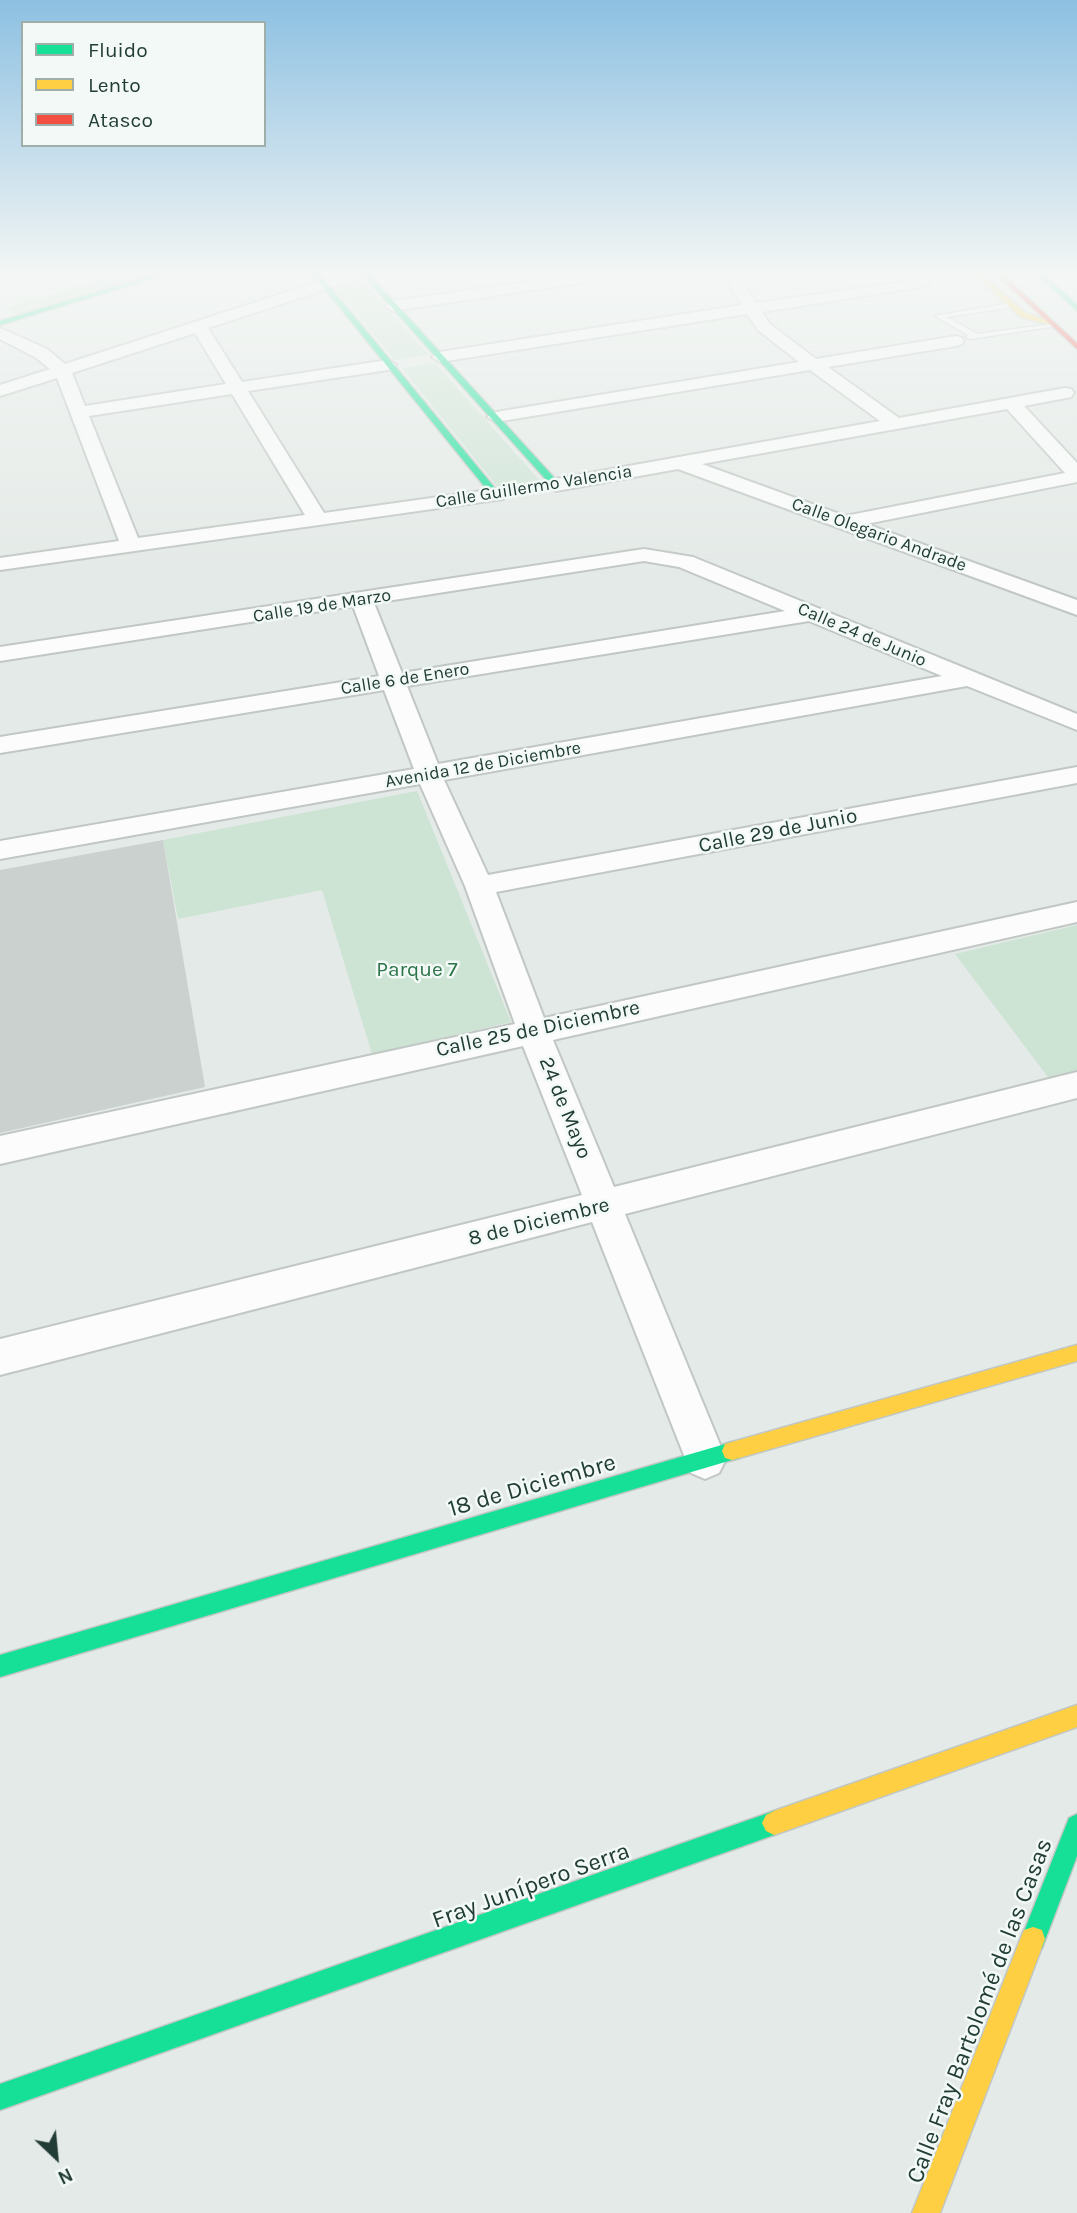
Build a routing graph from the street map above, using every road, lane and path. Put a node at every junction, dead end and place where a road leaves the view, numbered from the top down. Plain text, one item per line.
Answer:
1 (46, 375) edge
2 (64, 375) edge
3 (231, 375) edge
4 (321, 375) edge
5 (396, 375) edge
6 (457, 375) edge
7 (739, 375) edge
8 (827, 375) edge
9 (239, 388) junction
10 (0, 391) edge
11 (1065, 393) dead end
12 (1012, 403) junction
13 (78, 412) junction
14 (496, 417) junction
15 (896, 424) junction
16 (681, 463) junction
17 (1077, 475) edge
18 (556, 485) junction
19 (495, 495) junction
20 (318, 520) junction
21 (846, 522) junction
22 (131, 546) junction
23 (644, 555) joint
24 (0, 564) edge
25 (362, 600) junction
26 (1077, 608) edge
27 (811, 614) junction
28 (0, 654) edge
29 (967, 678) junction
30 (393, 680) junction
31 (1077, 723) edge
32 (0, 745) edge
33 (429, 775) junction
34 (1077, 775) edge
35 (0, 850) edge
36 (479, 886) junction
37 (1077, 912) edge
38 (533, 1030) junction
39 (1077, 1085) edge
40 (0, 1150) edge
41 (605, 1206) junction
42 (1077, 1353) edge
43 (0, 1357) edge
44 (705, 1459) junction
45 (0, 1666) edge
46 (1077, 1716) edge
47 (1077, 1826) edge
48 (0, 2097) edge
49 (926, 2213) edge

1 - 10 street
2 - 13 street
3 - 9 street
4 - 9 street
5 - 19 main road
6 - 14 main road
7 - 14 street
8 - 15 street
9 - 13 street
9 - 20 street
11 - 12 street, Calle Guillermo Valencia
12 - 15 street, Calle Guillermo Valencia
12 - 17 street
13 - 22 street
14 - 18 main road
15 - 16 street, Calle Guillermo Valencia
16 - 18 street, Calle Guillermo Valencia
16 - 21 street, Calle Olegario Andrade
17 - 21 street
18 - 19 main road, Calle Guillermo Valencia
19 - 20 street, Calle Guillermo Valencia
20 - 22 street, Calle Guillermo Valencia
21 - 26 street, Calle Olegario Andrade
22 - 24 street, Calle Guillermo Valencia
23 - 25 street, Calle 19 de Marzo
23 - 27 street, Calle 24 de Junio
25 - 28 street, Calle 19 de Marzo
25 - 30 street, 24 de Mayo
27 - 29 street, Calle 24 de Junio
27 - 30 street, Calle 6 de Enero
29 - 31 street, Calle 24 de Junio
29 - 33 street, Avenida 12 de Diciembre
30 - 32 street, Calle 6 de Enero
30 - 33 street, 24 de Mayo
33 - 35 street, Avenida 12 de Diciembre
33 - 36 street, 24 de Mayo
34 - 36 street, Calle 29 de Junio
36 - 38 street, 24 de Mayo
37 - 38 street, Calle 25 de Diciembre
38 - 40 street, Calle 25 de Diciembre
38 - 41 street, 24 de Mayo
39 - 41 street, 8 de Diciembre
41 - 43 street, 8 de Diciembre
41 - 44 street, 24 de Mayo
42 - 44 main road, 18 de Diciembre
44 - 45 main road, 18 de Diciembre
46 - 48 main road, Fray Junípero Serra
47 - 49 main road, Calle Fray Bartolomé de las Casas

